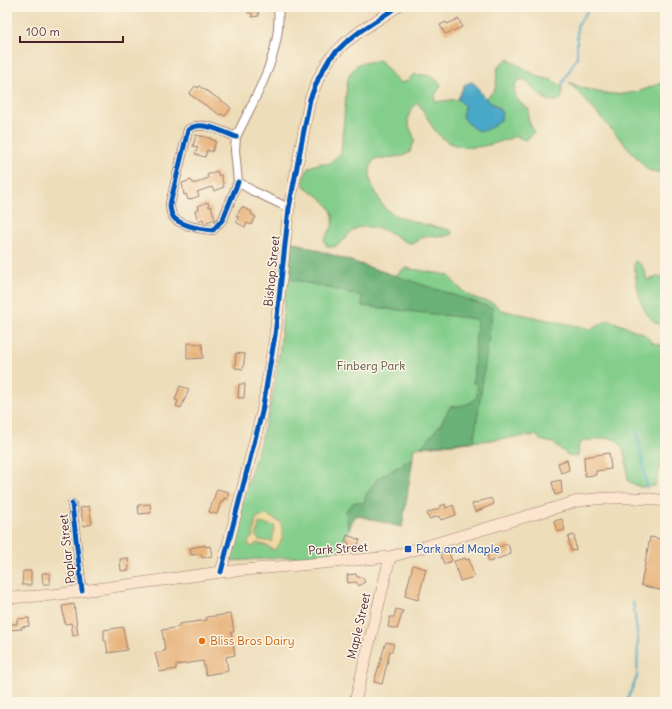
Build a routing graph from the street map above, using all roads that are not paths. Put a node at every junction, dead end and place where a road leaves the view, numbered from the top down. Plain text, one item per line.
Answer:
1 (278, 7) edge
2 (397, 7) edge
3 (236, 137) junction
4 (238, 182) junction
5 (289, 208) junction
6 (665, 501) edge
7 (72, 504) dead end
8 (390, 557) junction
9 (221, 572) junction
10 (82, 591) junction
11 (7, 598) edge
12 (355, 702) edge

1 - 3 street
2 - 5 main road, Bishop Street
3 - 4 street
3 - 4 street
4 - 5 street
5 - 9 main road, Bishop Street
6 - 8 main road, Park Street
7 - 10 street, Poplar Street
8 - 9 main road, Park Street
8 - 12 main road, Maple Street
9 - 10 main road, Park Street
10 - 11 main road, Park Street

